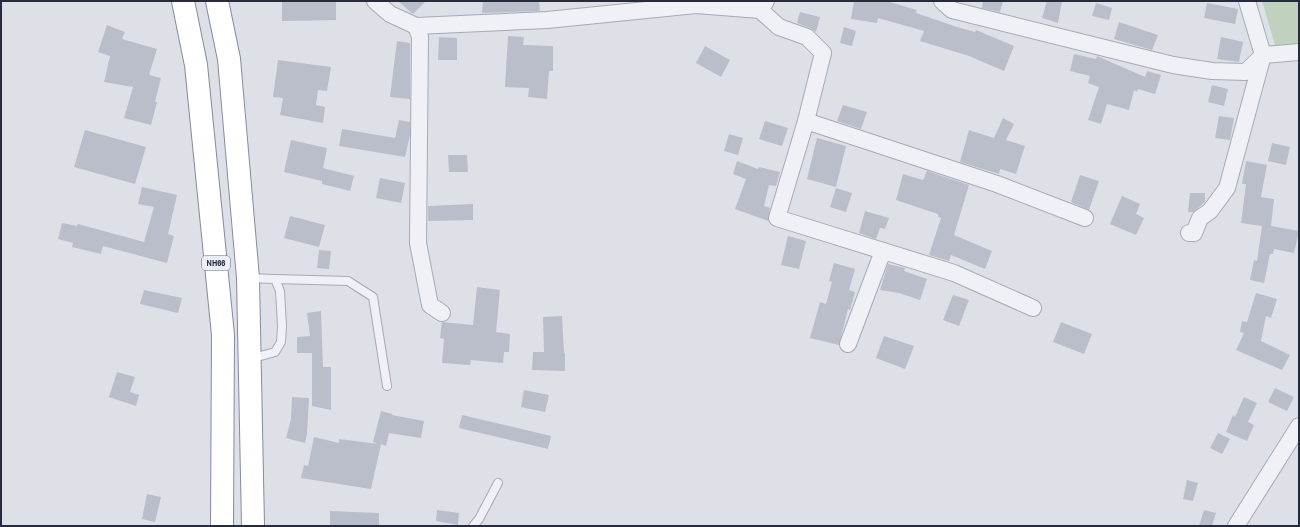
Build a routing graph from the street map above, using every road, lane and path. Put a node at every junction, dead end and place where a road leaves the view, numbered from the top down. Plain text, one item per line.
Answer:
1 (183, 1) edge
2 (217, 1) edge
3 (375, 1) edge
4 (942, 1) edge
5 (1247, 1) edge
6 (763, 6) edge
7 (416, 26) junction
8 (1299, 52) edge
9 (1263, 55) junction
10 (806, 121) junction
11 (1085, 218) dead end
12 (1189, 233) dead end
13 (883, 251) junction
14 (248, 278) junction
15 (275, 279) junction
16 (1033, 308) dead end
17 (442, 313) dead end
18 (848, 344) dead end
19 (250, 359) junction
20 (387, 386) dead end
21 (1299, 426) edge
22 (498, 483) dead end
23 (222, 526) edge
24 (253, 526) edge
25 (473, 526) edge
26 (1236, 526) edge

1 - 23 highway, NH66
2 - 14 highway
3 - 7 street
4 - 9 street
5 - 9 street
6 - 7 street
6 - 10 street
7 - 17 street
8 - 9 street
9 - 12 street
10 - 11 street
10 - 13 street
13 - 16 street
13 - 18 street
14 - 15 lane
14 - 19 highway
15 - 19 lane
15 - 20 lane
19 - 24 highway
21 - 26 street
22 - 25 lane

